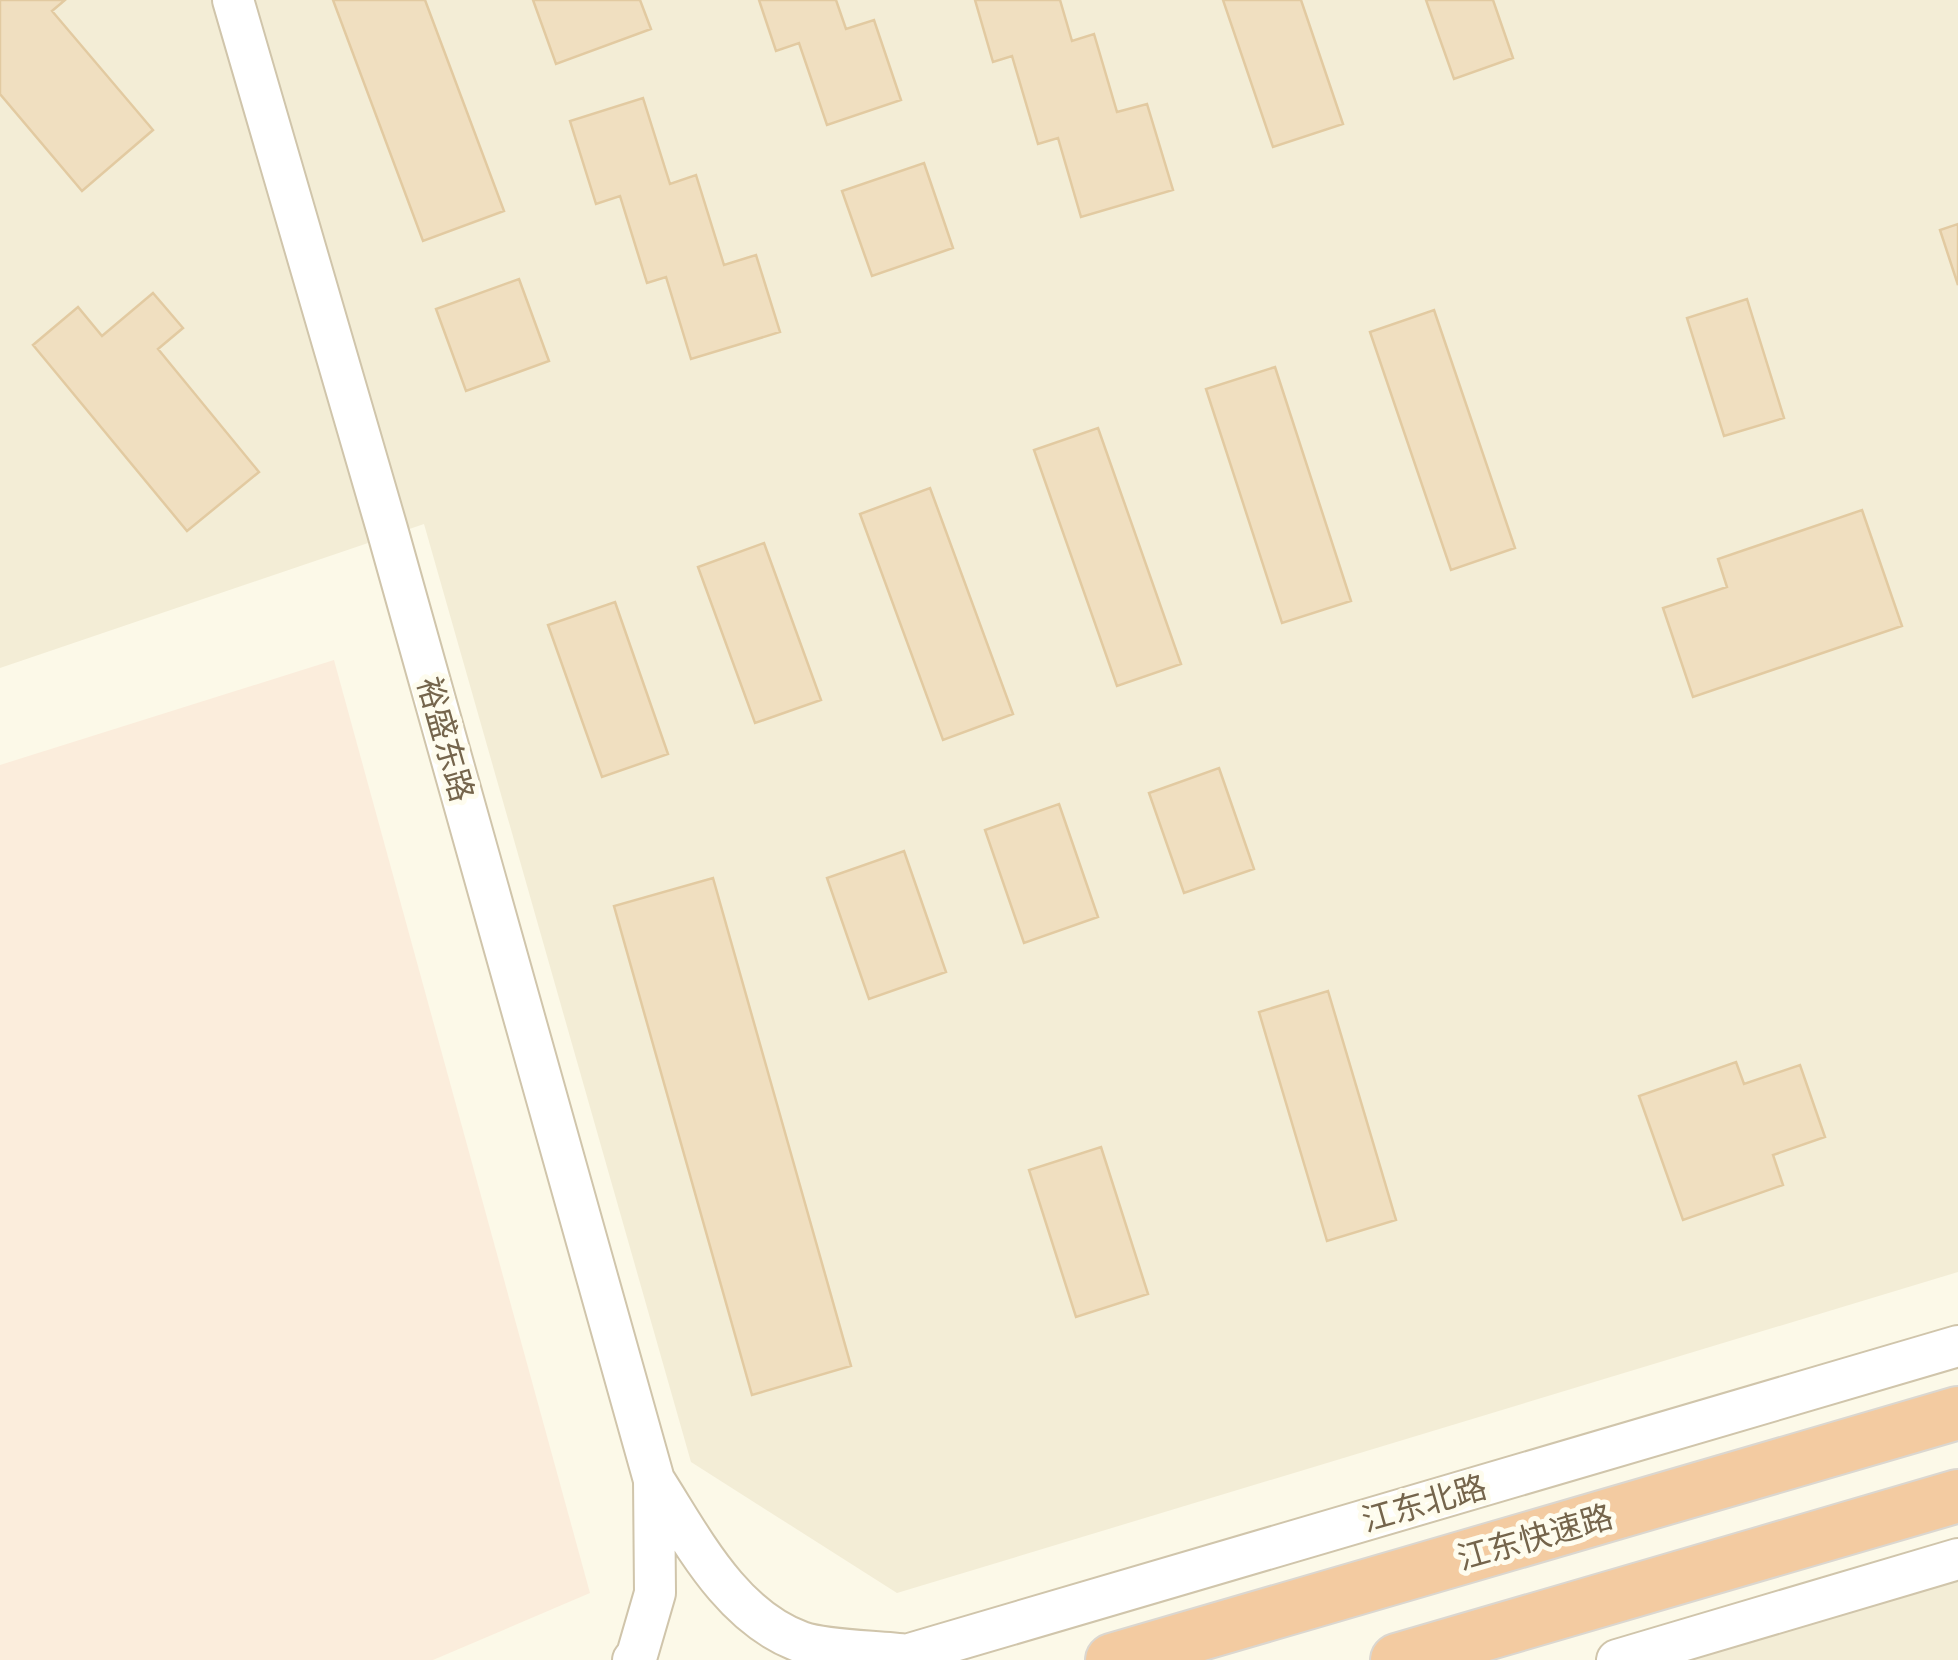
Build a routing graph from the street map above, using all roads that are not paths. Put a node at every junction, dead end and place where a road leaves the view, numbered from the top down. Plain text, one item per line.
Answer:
1 (233, 0) edge
2 (1958, 1346) edge
3 (1958, 1402) edge
4 (1958, 1414) edge
5 (1895, 1432) junction
6 (654, 1480) junction
7 (1943, 1502) edge
8 (1958, 1558) edge
9 (898, 1657) edge
10 (633, 1660) edge
11 (1112, 1660) edge
12 (1397, 1660) edge
13 (1618, 1660) edge

1 - 6 street, 裕盛东路
2 - 9 street, 江东北路
3 - 5 highway
4 - 5 highway, 江东快速路
5 - 11 highway, 江东快速路
6 - 9 street, 裕盛东路
6 - 10 street, 裕盛东路
7 - 12 highway
8 - 13 street

